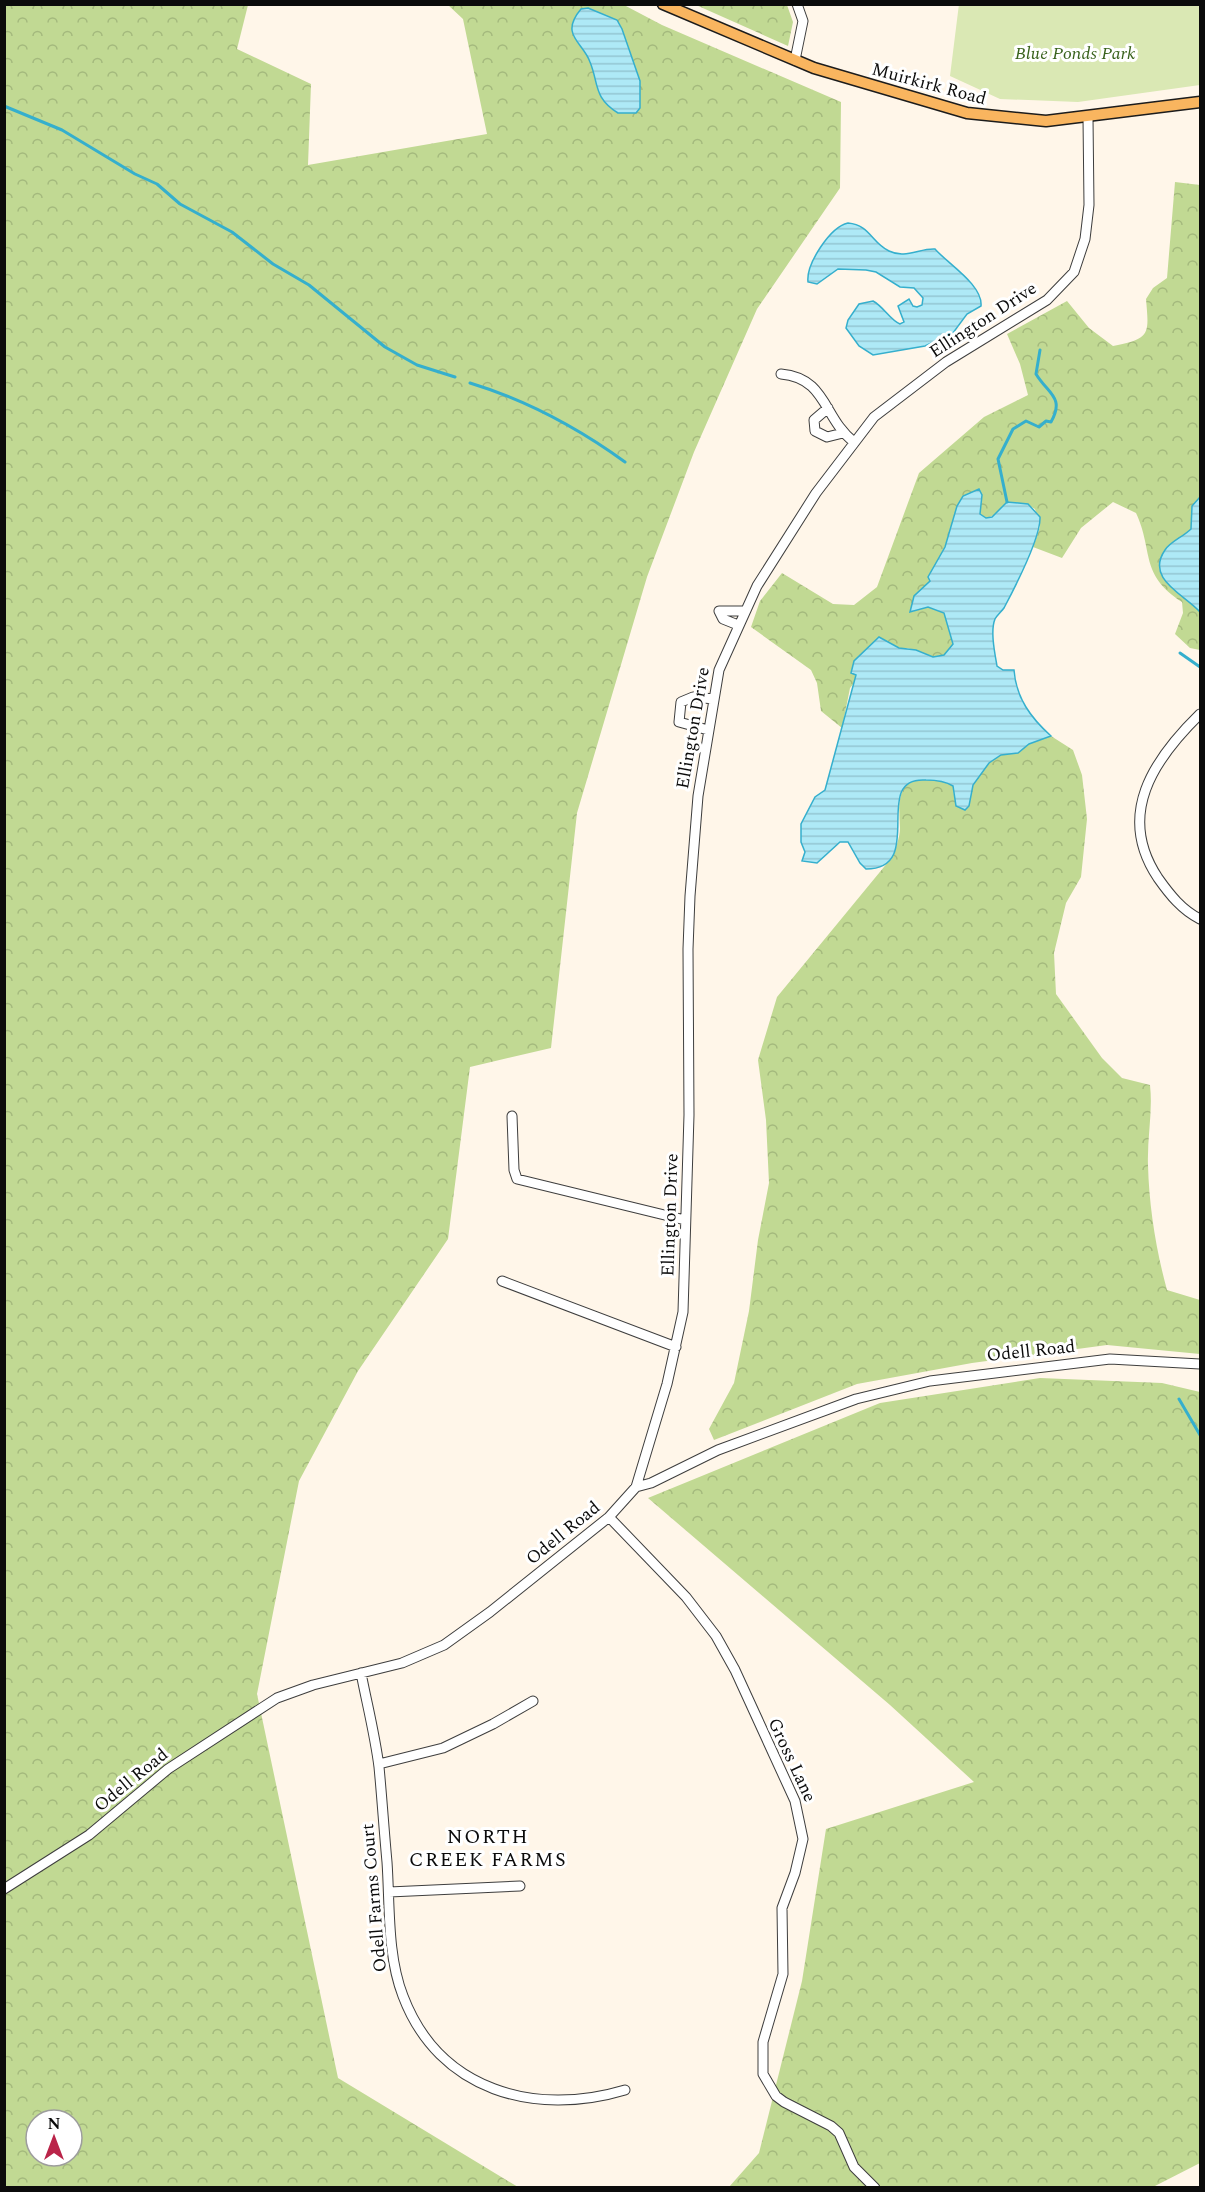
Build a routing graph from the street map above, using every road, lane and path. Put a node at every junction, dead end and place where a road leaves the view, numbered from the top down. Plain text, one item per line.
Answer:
1 (663, 4) edge
2 (797, 4) edge
3 (795, 60) junction
4 (1200, 102) edge
5 (1088, 118) junction
6 (781, 374) dead end
7 (828, 408) junction
8 (843, 433) junction
9 (854, 442) junction
10 (743, 611) junction
11 (738, 625) junction
12 (714, 699) junction
13 (1200, 714) edge
14 (708, 729) junction
15 (1200, 920) edge
16 (512, 1116) dead end
17 (686, 1220) junction
18 (502, 1281) dead end
19 (676, 1347) junction
20 (1200, 1364) edge
21 (636, 1487) junction
22 (609, 1517) junction
23 (361, 1673) junction
24 (533, 1701) dead end
25 (379, 1764) junction
26 (520, 1886) dead end
27 (4, 1889) edge
28 (389, 1892) junction
29 (625, 2090) dead end
30 (874, 2187) edge

1 - 3 main road, Muirkirk Road
2 - 3 street
3 - 5 main road, Muirkirk Road
4 - 5 main road, Muirkirk Road
5 - 9 street, Ellington Drive
6 - 7 street
7 - 8 street
7 - 8 street
8 - 9 street
9 - 10 street, Ellington Drive
10 - 11 street, Ellington Drive
10 - 11 street
11 - 12 street, Ellington Drive
12 - 14 street, Ellington Drive
12 - 14 street
13 - 15 street
14 - 17 street, Ellington Drive
16 - 17 street
17 - 19 street, Ellington Drive
18 - 19 street
19 - 21 street, Ellington Drive
20 - 21 street, Odell Road
21 - 22 street, Odell Road
22 - 23 street, Odell Road
22 - 30 street, Gross Lane
23 - 25 street, Odell Farms Court
23 - 27 street, Odell Road
24 - 25 street
25 - 28 street, Odell Farms Court
26 - 28 street
28 - 29 street, Odell Farms Court

